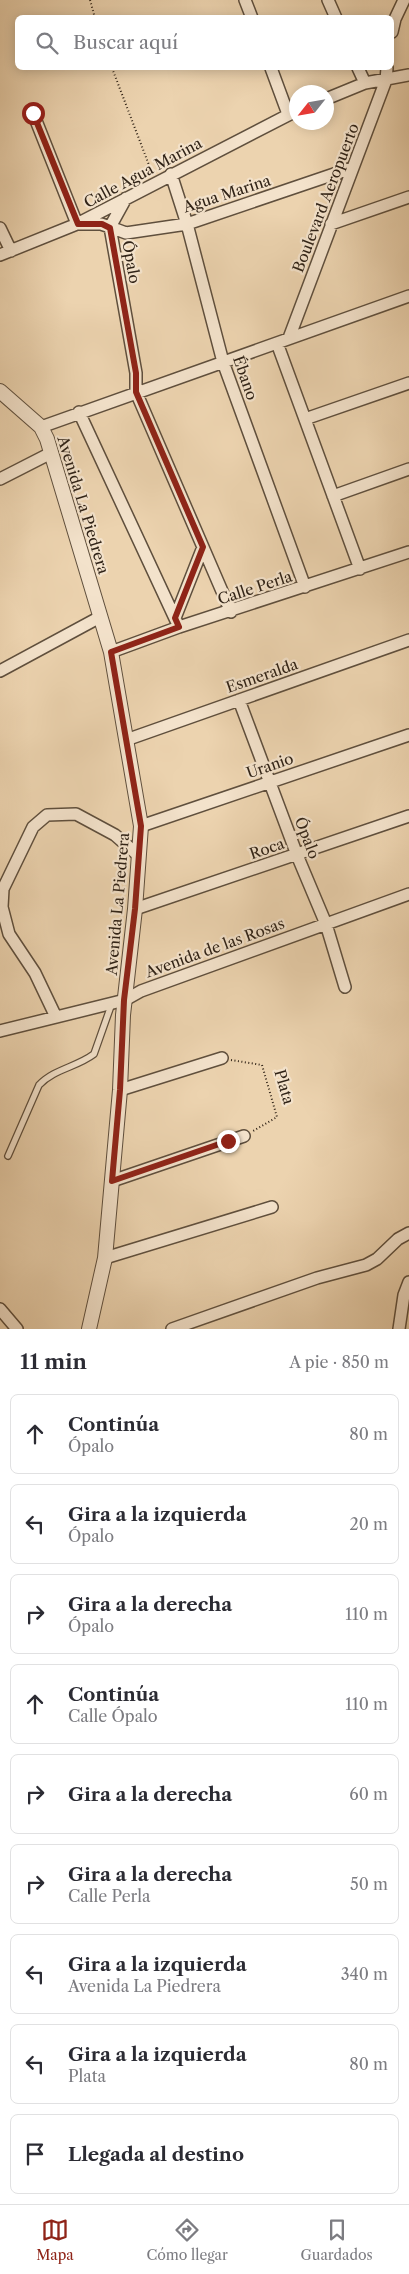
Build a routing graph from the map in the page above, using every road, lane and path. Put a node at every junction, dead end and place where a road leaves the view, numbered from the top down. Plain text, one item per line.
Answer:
1 (90, 0) edge
2 (245, 0) edge
3 (328, 0) edge
4 (404, 0) edge
5 (95, 15) edge
6 (251, 15) edge
7 (335, 15) edge
8 (409, 15) edge
9 (395, 19) junction
10 (394, 23) edge
11 (113, 70) edge
12 (272, 70) edge
13 (359, 70) edge
14 (387, 70) edge
15 (409, 76) edge
16 (386, 80) junction
17 (365, 83) junction
18 (334, 95) edge
19 (289, 106) edge
20 (33, 113) dead end
21 (289, 114) edge
22 (352, 168) junction
23 (171, 174) junction
24 (156, 182) junction
25 (126, 198) junction
26 (409, 198) edge
27 (78, 224) junction
28 (187, 224) junction
29 (331, 224) junction
30 (0, 228) edge
31 (110, 228) junction
32 (11, 251) junction
33 (0, 256) edge
34 (409, 296) edge
35 (289, 338) junction
36 (277, 343) junction
37 (223, 362) junction
38 (409, 384) edge
39 (0, 391) edge
40 (136, 392) junction
41 (79, 412) junction
42 (305, 419) junction
43 (41, 427) junction
44 (51, 453) junction
45 (409, 469) edge
46 (0, 479) edge
47 (333, 496) junction
48 (203, 547) junction
49 (409, 552) edge
50 (360, 569) junction
51 (305, 587) junction
52 (231, 612) junction
53 (100, 617) junction
54 (177, 623) junction
55 (409, 640) edge
56 (111, 652) junction
57 (0, 671) edge
58 (239, 700) junction
59 (409, 735) edge
60 (126, 740) junction
61 (271, 782) junction
62 (409, 816) edge
63 (141, 826) junction
64 (296, 854) junction
65 (139, 856) junction
66 (409, 894) edge
67 (135, 909) junction
68 (326, 924) junction
69 (345, 987) dead end
70 (118, 1002) junction
71 (56, 1017) junction
72 (0, 1031) edge
73 (222, 1058) joint
74 (120, 1090) junction
75 (244, 1136) joint
76 (8, 1156) dead end
77 (112, 1181) junction
78 (272, 1207) dead end
79 (409, 1233) edge
80 (105, 1258) junction
81 (409, 1282) edge
82 (0, 1308) edge
83 (17, 1329) edge
84 (89, 1329) edge
85 (172, 1329) edge
86 (400, 1329) edge

1 - 5 path
2 - 6 street
3 - 7 street
4 - 9 street
8 - 9 street
9 - 10 street
11 - 24 path
12 - 19 street
13 - 17 street
14 - 16 street, Boulevard Aeropuerto
15 - 16 street
16 - 17 street
16 - 22 street, Boulevard Aeropuerto
17 - 18 street
20 - 27 street
21 - 23 street, Calle Agua Marina
22 - 28 street, Agua Marina
22 - 29 street, Boulevard Aeropuerto
23 - 24 street, Calle Agua Marina
23 - 28 street, Ébano
24 - 25 street, Calle Agua Marina
25 - 27 street, Calle Agua Marina
25 - 31 street
26 - 29 street
27 - 31 street, Ópalo
27 - 32 street, Calle Agua Marina
28 - 31 street, Agua Marina
28 - 37 street, Ébano
29 - 35 street, Boulevard Aeropuerto
30 - 32 street
31 - 40 street, Ópalo
32 - 33 street, Calle Agua Marina
34 - 35 street
35 - 36 street
36 - 37 street
36 - 42 street
37 - 40 street
37 - 51 street, Ébano
38 - 42 street
39 - 43 street, Avenida La Piedrera
40 - 41 street
40 - 48 street
41 - 43 street
41 - 54 street
42 - 47 street
43 - 44 street, Avenida La Piedrera
44 - 46 street
44 - 53 street, Avenida La Piedrera
45 - 47 street
47 - 50 street
48 - 52 street
48 - 54 street
49 - 50 street, Calle Perla
50 - 51 street, Calle Perla
51 - 52 street, Calle Perla
52 - 54 street, Calle Perla
53 - 56 street, Avenida La Piedrera
53 - 57 street
54 - 56 street, Calle Perla
55 - 58 street, Esmeralda
56 - 60 street, Avenida La Piedrera
58 - 60 street, Esmeralda
58 - 61 street, Ópalo
59 - 61 street, Uranio
60 - 63 street, Avenida La Piedrera
61 - 63 street, Uranio
61 - 64 street, Ópalo
62 - 64 street, Roca
63 - 65 street, Avenida La Piedrera
64 - 67 street, Roca
64 - 68 street, Ópalo
65 - 67 street, Avenida La Piedrera
65 - 71 street
66 - 68 street, Avenida de las Rosas
67 - 70 street, Avenida La Piedrera
68 - 69 street, Ópalo
68 - 70 street, Avenida de las Rosas
70 - 71 street, Avenida de las Rosas
70 - 74 street, Avenida La Piedrera
70 - 76 lane
71 - 72 street, Avenida de las Rosas
73 - 74 street
73 - 75 path, Plata
74 - 77 street, Avenida La Piedrera
75 - 77 street
77 - 80 street, Avenida La Piedrera
78 - 80 street
79 - 85 street
80 - 84 street, Avenida La Piedrera
81 - 86 street
82 - 83 street

